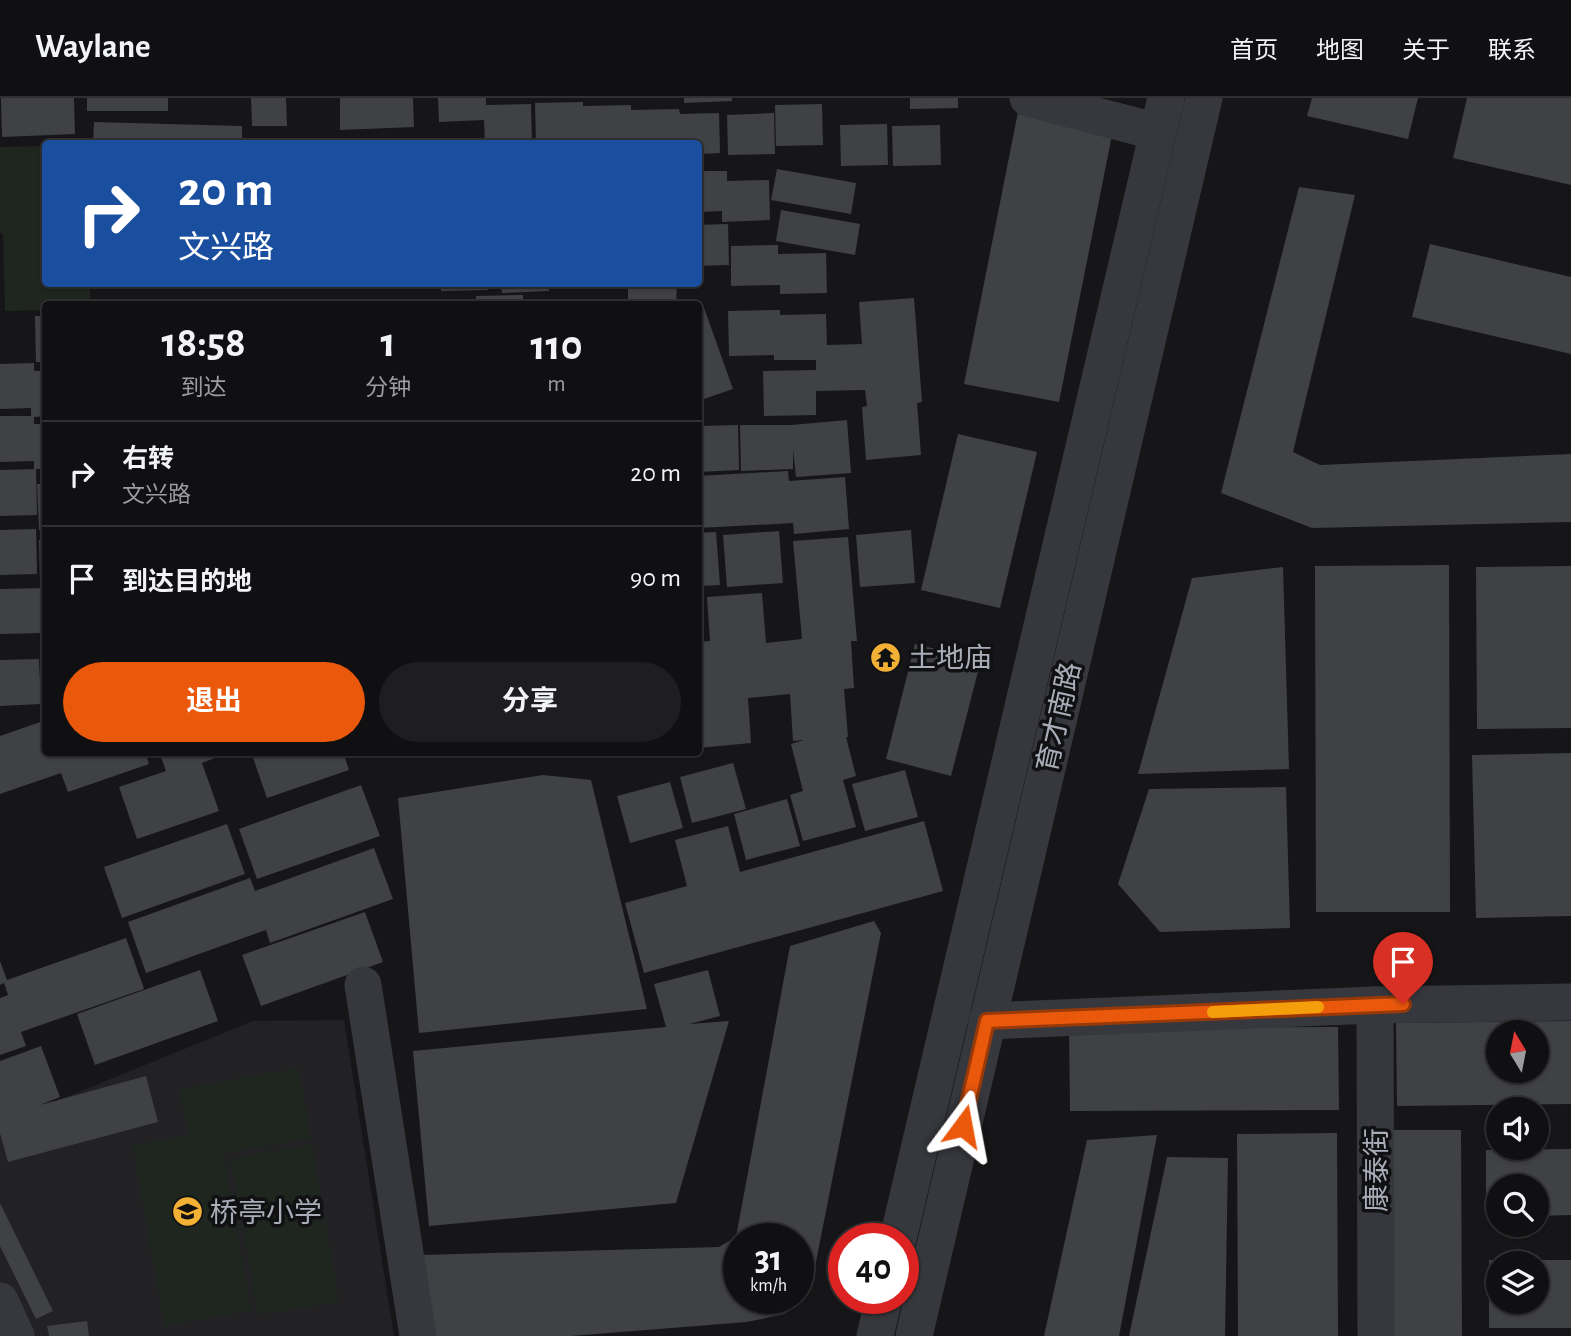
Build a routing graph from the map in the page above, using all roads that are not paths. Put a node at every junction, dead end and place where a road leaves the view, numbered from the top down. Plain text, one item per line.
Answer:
1 (1028, 98) edge
2 (1204, 98) edge
3 (1162, 115) edge
4 (363, 985) dead end
5 (1571, 1002) edge
6 (1376, 1005) junction
7 (987, 1021) junction
8 (902, 1223) edge
9 (0, 1301) edge
10 (881, 1314) edge
11 (16, 1336) edge
12 (418, 1336) edge
13 (876, 1336) edge
14 (914, 1336) edge
15 (1377, 1336) edge

1 - 3 street
2 - 7 street, 育才南路
3 - 8 street, 育才南路
4 - 12 street
5 - 6 street
6 - 7 street
6 - 15 street, 康泰街
7 - 14 street, 育才南路
9 - 11 street
10 - 13 street

